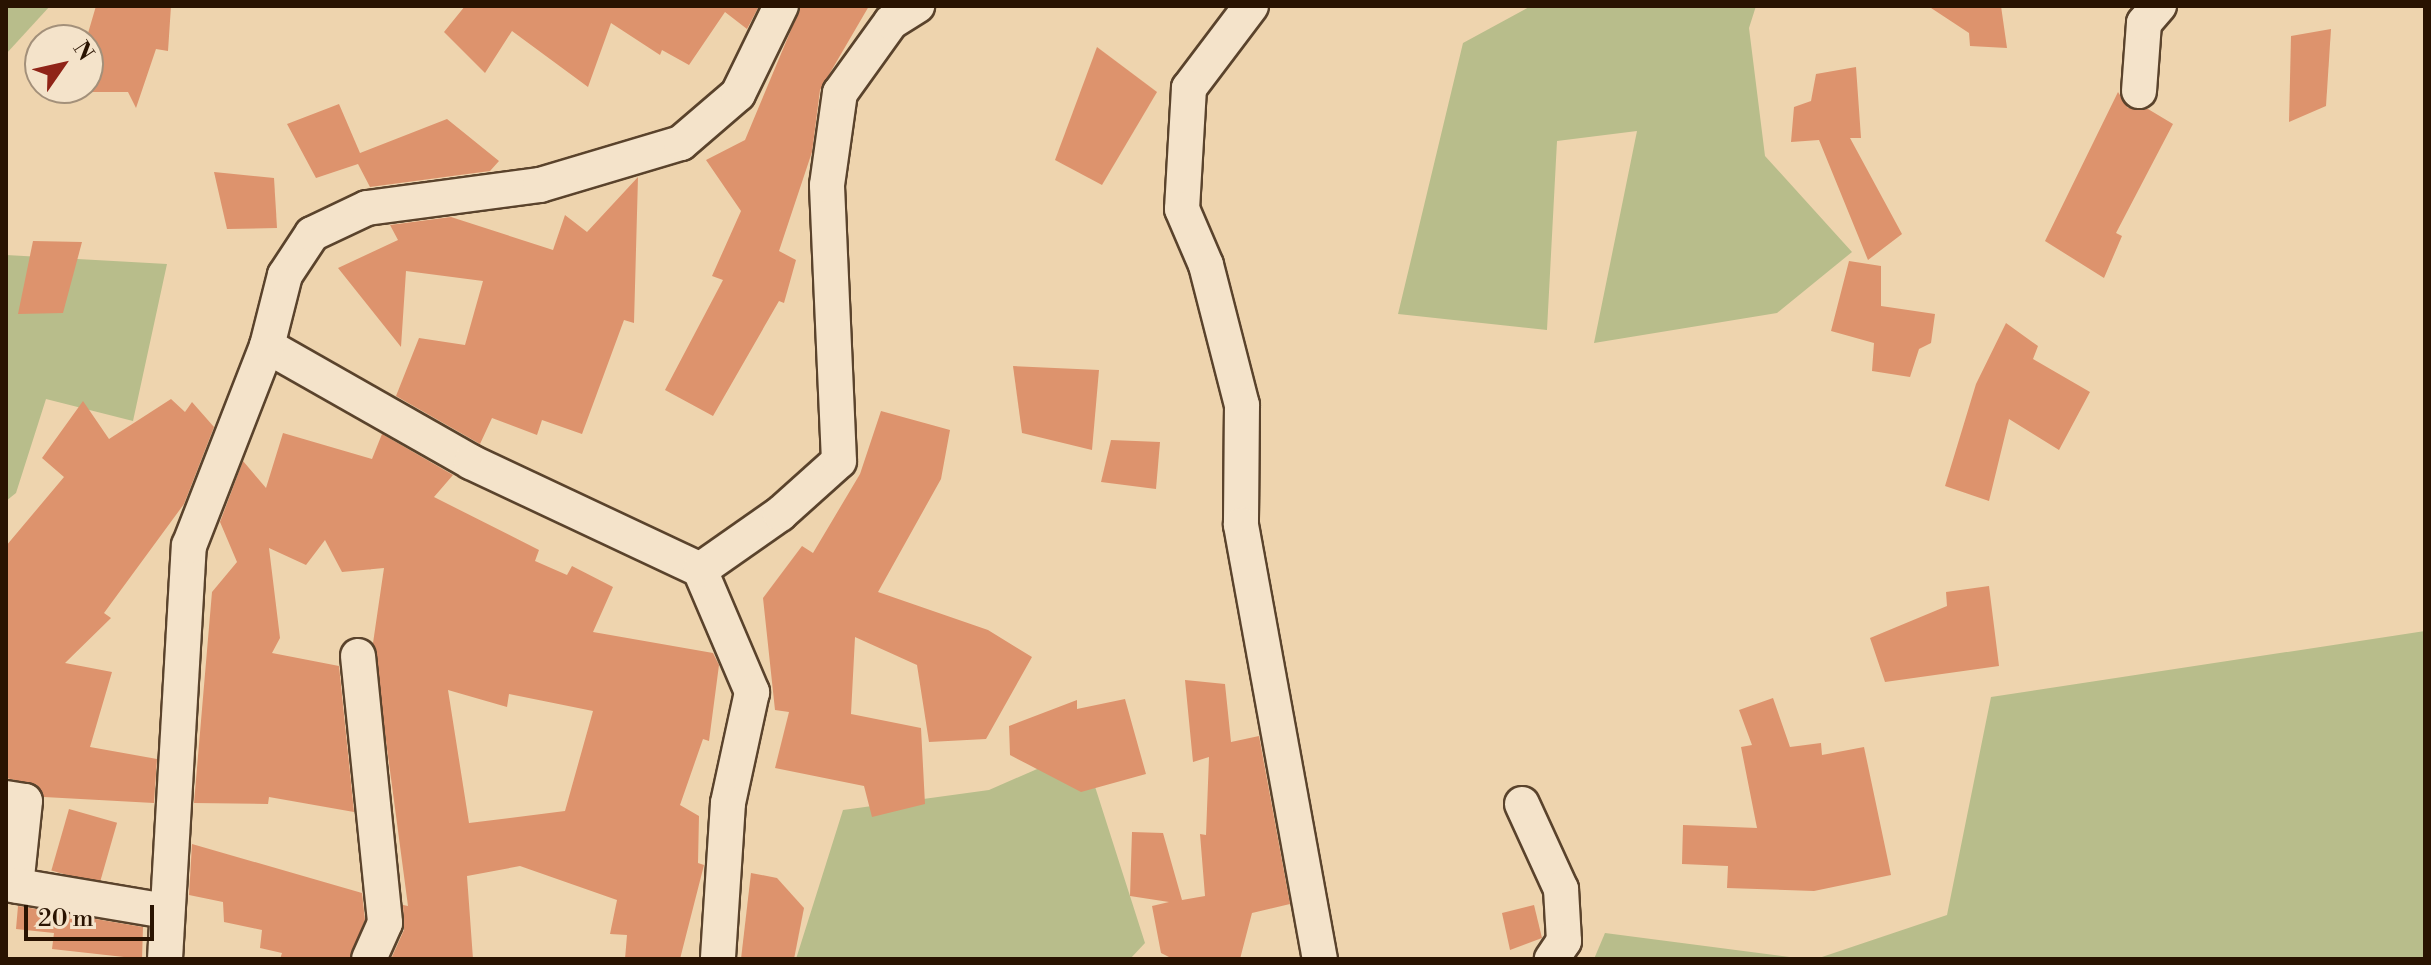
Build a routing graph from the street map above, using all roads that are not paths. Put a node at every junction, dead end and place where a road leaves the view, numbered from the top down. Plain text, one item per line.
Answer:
1 (781, 6) edge
2 (917, 6) edge
3 (1251, 6) edge
4 (2159, 6) edge
5 (2139, 91) dead end
6 (267, 346) junction
7 (700, 570) junction
8 (358, 656) dead end
9 (6, 798) edge
10 (1522, 804) dead end
11 (11, 885) edge
12 (166, 911) junction
13 (165, 959) edge
14 (369, 959) edge
15 (718, 959) edge
16 (1320, 959) edge
17 (1552, 959) edge

1 - 6 street
2 - 7 street
3 - 16 street
4 - 5 street
6 - 7 street
6 - 12 street
7 - 15 street
8 - 14 street
9 - 11 street
10 - 17 street
11 - 12 street
12 - 13 street

